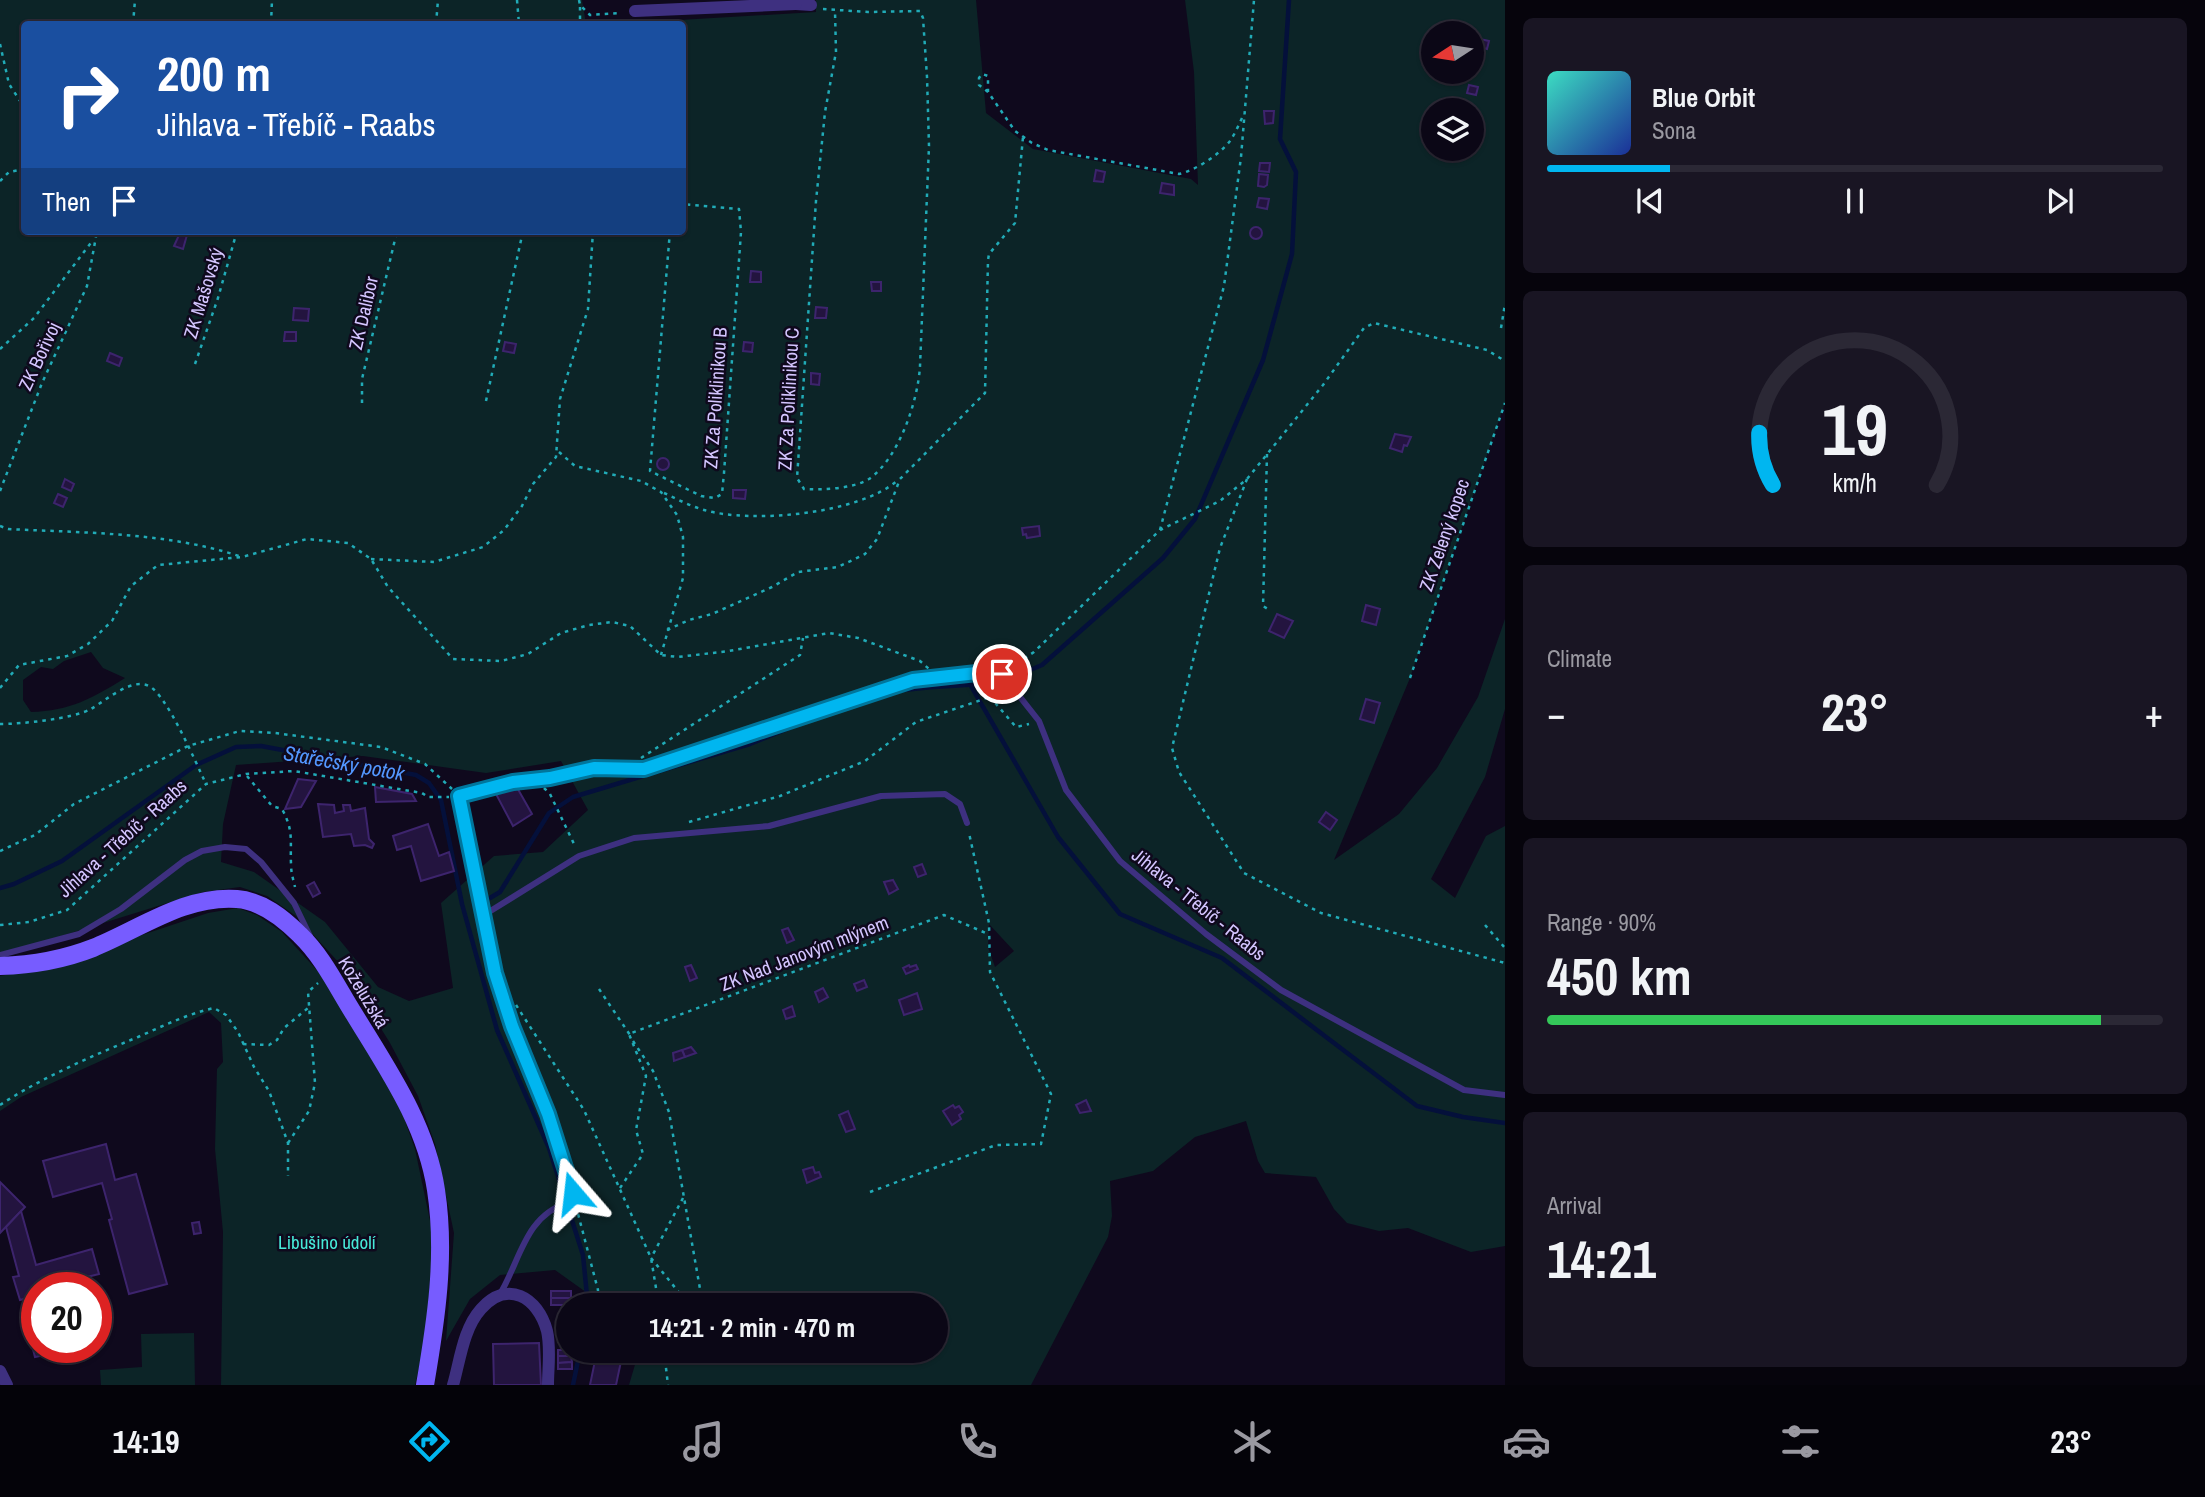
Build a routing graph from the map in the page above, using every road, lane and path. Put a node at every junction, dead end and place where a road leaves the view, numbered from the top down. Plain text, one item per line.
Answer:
1 (135, 0) edge
2 (272, 0) edge
3 (438, 0) edge
4 (517, 0) edge
5 (1254, 0) edge
6 (580, 2) edge
7 (796, 2) edge
8 (654, 5) edge
9 (815, 6) joint
10 (835, 10) junction
11 (635, 11) joint
12 (133, 21) edge
13 (271, 21) edge
14 (436, 21) edge
15 (519, 21) edge
16 (580, 21) edge
17 (0, 44) edge
18 (988, 92) junction
19 (21, 102) edge
20 (1244, 113) junction
21 (1023, 137) junction
22 (21, 170) edge
23 (0, 181) edge
24 (686, 204) edge
25 (236, 235) edge
26 (396, 235) edge
27 (522, 235) edge
28 (593, 235) edge
29 (670, 235) edge
30 (95, 237) joint
31 (1505, 304) edge
32 (1501, 328) dead end
33 (0, 349) edge
34 (1505, 361) edge
35 (195, 364) dead end
36 (486, 401) dead end
37 (1505, 402) edge
38 (362, 403) dead end
39 (557, 451) junction
40 (1267, 454) junction
41 (900, 479) junction
42 (1247, 479) junction
43 (0, 491) edge
44 (661, 492) junction
45 (0, 526) edge
46 (1160, 530) junction
47 (242, 557) junction
48 (371, 559) junction
49 (1271, 611) dead end
50 (667, 631) junction
51 (803, 638) junction
52 (661, 654) junction
53 (986, 672) junction
54 (1002, 674) junction
55 (939, 677) junction
56 (1410, 678) dead end
57 (0, 688) edge
58 (990, 697) junction
59 (1039, 721) junction
60 (0, 723) edge
61 (188, 746) junction
62 (624, 769) junction
63 (246, 775) junction
64 (534, 780) junction
65 (206, 784) junction
66 (459, 796) junction
67 (687, 822) dead end
68 (967, 823) joint
69 (0, 851) edge
70 (579, 856) junction
71 (295, 890) dead end
72 (484, 915) junction
73 (0, 925) edge
74 (1485, 925) dead end
75 (988, 934) junction
76 (1505, 948) edge
77 (0, 955) edge
78 (1505, 962) edge
79 (0, 966) edge
80 (330, 975) junction
81 (599, 989) dead end
82 (510, 996) dead end
83 (308, 1009) junction
84 (629, 1034) junction
85 (243, 1044) junction
86 (1505, 1095) edge
87 (0, 1105) edge
88 (288, 1143) junction
89 (288, 1176) dead end
90 (620, 1188) junction
91 (870, 1192) dead end
92 (573, 1193) junction
93 (684, 1196) junction
94 (651, 1258) junction
95 (598, 1293) edge
96 (657, 1293) edge
97 (679, 1293) edge
98 (701, 1293) edge
99 (500, 1294) junction
100 (665, 1363) edge
101 (0, 1371) edge
102 (7, 1385) edge
103 (425, 1385) edge
104 (453, 1385) edge
105 (548, 1385) edge
106 (668, 1385) edge

1 - 12 path
2 - 13 path
3 - 14 path
4 - 15 path
5 - 20 path
6 - 11 path
6 - 16 path
7 - 8 street
7 - 9 street
8 - 11 street
9 - 10 path, ZK Za Poliklinikou C
10 - 10 path, ZK Za Poliklinikou C
17 - 19 path
18 - 18 path
18 - 21 path
20 - 21 path
20 - 46 path
21 - 41 path
22 - 23 path
24 - 29 path, ZK Za Poliklinikou B
25 - 35 path, ZK Mašovský
26 - 38 path, ZK Dalibor
27 - 36 path
28 - 39 path
30 - 33 path
30 - 43 path, ZK Bořivoj
31 - 32 path
34 - 40 path
37 - 56 path, ZK Zelený kopec
39 - 44 path
39 - 48 path
40 - 42 path
40 - 49 path
41 - 44 path
41 - 50 path
42 - 46 path
42 - 78 path
44 - 50 path
45 - 47 path
46 - 54 path
47 - 48 path
47 - 57 path
48 - 52 path
50 - 52 path
51 - 52 path
51 - 55 path
51 - 62 path
53 - 54 lane
53 - 55 lane
53 - 58 path
54 - 59 lane, Jihlava - Třebíč - Raabs
55 - 62 lane
58 - 59 path
58 - 67 path
59 - 86 lane, Jihlava - Třebíč - Raabs
60 - 61 path
61 - 65 path
61 - 66 path
61 - 69 path
62 - 64 lane
63 - 65 path, Jihlava - Třebíč - Raabs
63 - 66 path, Jihlava - Třebíč - Raabs
63 - 71 path
64 - 66 lane
64 - 70 path
65 - 73 path, Jihlava - Třebíč - Raabs
66 - 72 lane
68 - 70 lane
68 - 75 path
70 - 72 lane
72 - 92 lane
74 - 76 path
75 - 84 path, ZK Nad Janovým mlýnem
75 - 91 path
77 - 80 lane
79 - 80 main road, Koželužská
80 - 83 path
80 - 103 main road, Koželužská
81 - 84 path
82 - 90 path
83 - 85 path
83 - 88 path
84 - 90 path
84 - 93 path
85 - 87 path
85 - 88 path
88 - 89 path
90 - 94 path
92 - 95 path
92 - 99 lane
93 - 94 path
93 - 98 path
94 - 96 path
94 - 97 path
99 - 104 street
99 - 105 street
100 - 106 path
101 - 102 street

